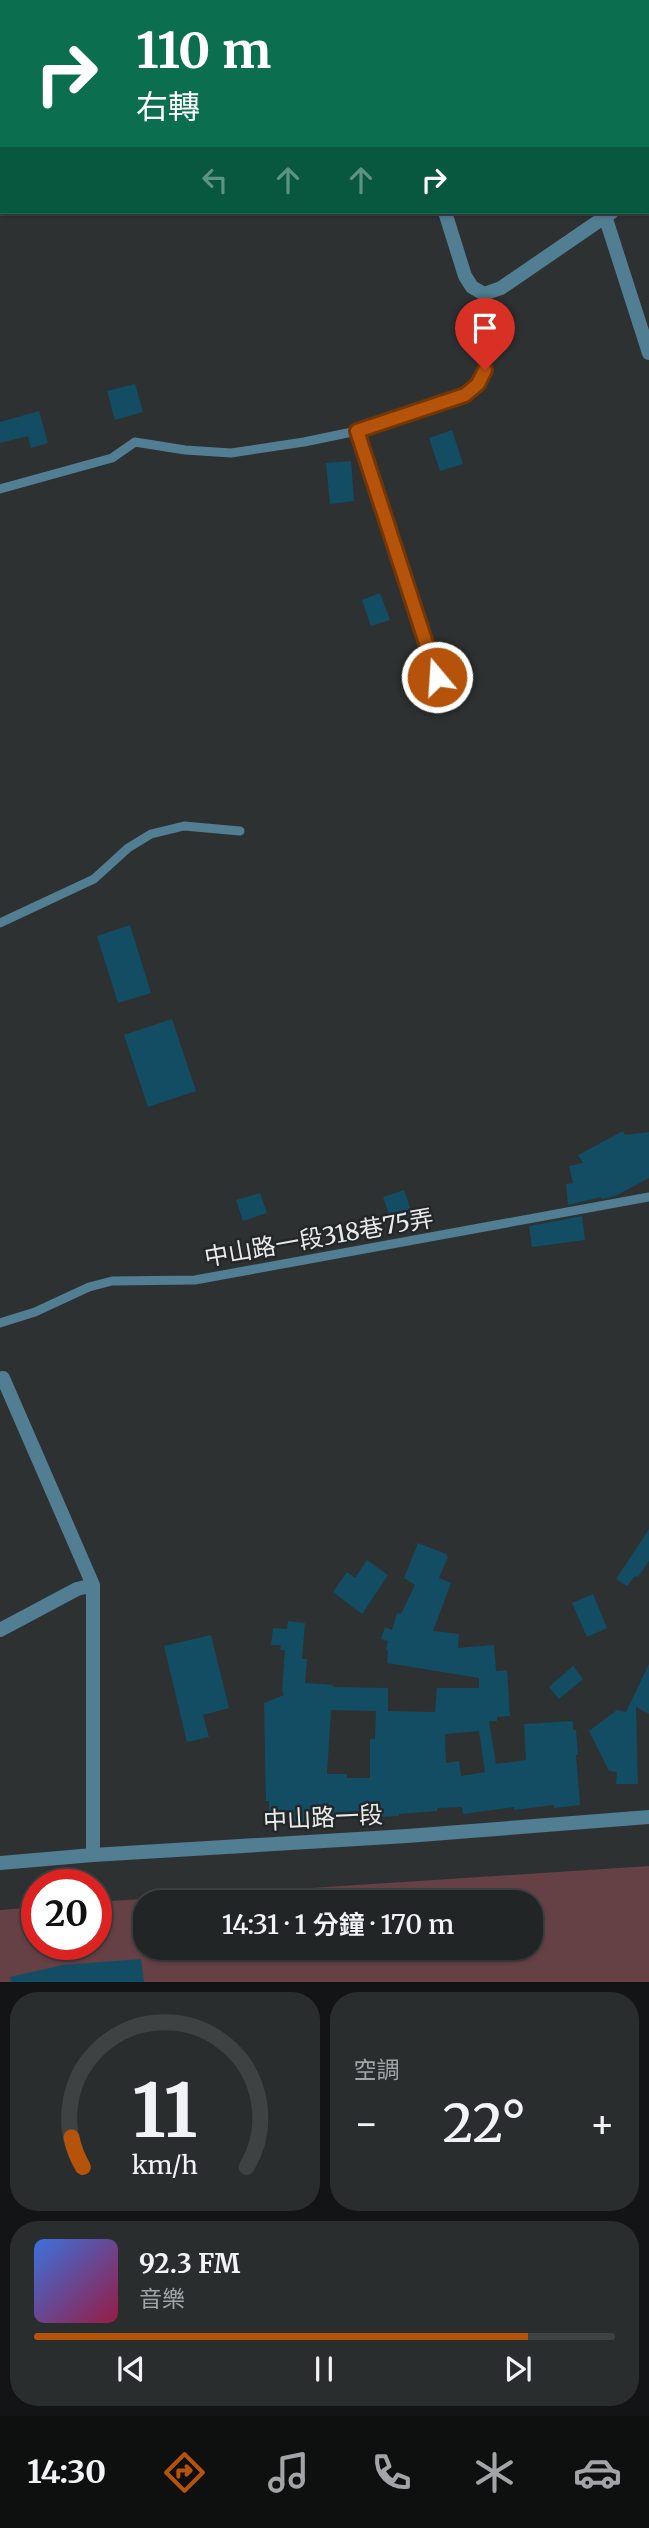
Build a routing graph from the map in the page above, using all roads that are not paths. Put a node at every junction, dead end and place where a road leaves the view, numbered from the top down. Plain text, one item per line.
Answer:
1 (446, 214) edge
2 (608, 214) edge
3 (484, 294) junction
4 (649, 353) edge
5 (357, 431) junction
6 (0, 489) edge
7 (437, 677) dead end
8 (240, 831) dead end
9 (0, 923) edge
10 (649, 1197) edge
11 (0, 1324) edge
12 (0, 1379) edge
13 (93, 1585) junction
14 (0, 1630) edge
15 (649, 1817) edge
16 (93, 1855) junction
17 (0, 1863) edge

1 - 3 street
2 - 3 street
2 - 4 street
3 - 5 lane
5 - 6 lane
5 - 7 lane
8 - 9 lane
10 - 11 lane, 中山路一段318巷75弄
12 - 13 street
13 - 14 street
13 - 16 street
15 - 16 street, 中山路一段
16 - 17 street, 中山路一段

